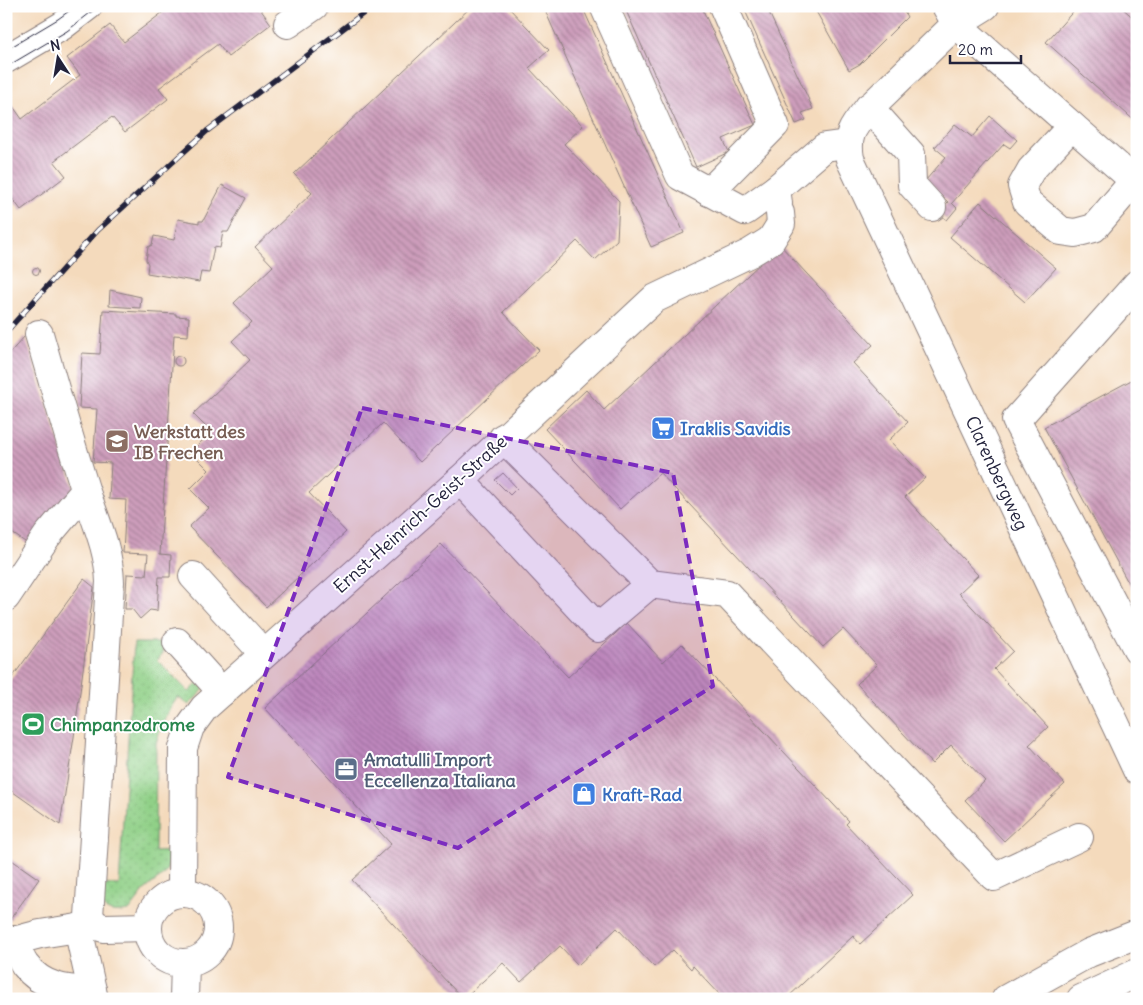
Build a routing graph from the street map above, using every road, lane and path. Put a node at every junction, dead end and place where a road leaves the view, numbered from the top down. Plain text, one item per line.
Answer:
1 (88, 6) edge
2 (314, 6) edge
3 (604, 6) edge
4 (723, 6) edge
5 (986, 6) edge
6 (951, 15) edge
7 (288, 24) dead end
8 (6, 59) edge
9 (870, 107) junction
10 (1072, 126) junction
11 (847, 144) junction
12 (1135, 182) edge
13 (709, 192) junction
14 (778, 201) junction
15 (932, 207) dead end
16 (1137, 284) edge
17 (39, 334) dead end
18 (503, 438) junction
19 (460, 480) junction
20 (86, 491) junction
21 (193, 576) dead end
22 (650, 584) junction
23 (6, 597) edge
24 (177, 642) dead end
25 (1137, 649) edge
26 (264, 654) junction
27 (222, 692) junction
28 (1137, 770) edge
29 (1079, 838) dead end
30 (182, 892) junction
31 (85, 925) junction
32 (148, 927) junction
33 (1137, 934) edge
34 (10, 941) edge
35 (184, 963) junction
36 (1137, 973) edge
37 (93, 994) edge
38 (184, 999) edge
39 (1006, 999) edge
40 (1081, 999) edge

1 - 8 street
2 - 7 street
3 - 13 street
4 - 13 street
5 - 6 street
6 - 9 street
6 - 10 street
9 - 11 street
9 - 15 street
10 - 12 street
10 - 12 street
11 - 14 street
11 - 28 street, Clarenbergweg
13 - 14 street
14 - 18 street, Ernst-Heinrich-Geist-Straße
16 - 25 street
17 - 20 street
18 - 19 street, Ernst-Heinrich-Geist-Straße
18 - 22 street
19 - 22 street
19 - 26 street, Ernst-Heinrich-Geist-Straße
20 - 23 street
20 - 31 street
21 - 26 street
22 - 29 street
24 - 27 street
26 - 27 street, Ernst-Heinrich-Geist-Straße
27 - 30 street, Ernst-Heinrich-Geist-Straße
30 - 32 street
30 - 35 street
31 - 32 street
31 - 34 street
31 - 37 street
32 - 35 street
33 - 39 street
34 - 37 street
35 - 38 street
36 - 40 street

